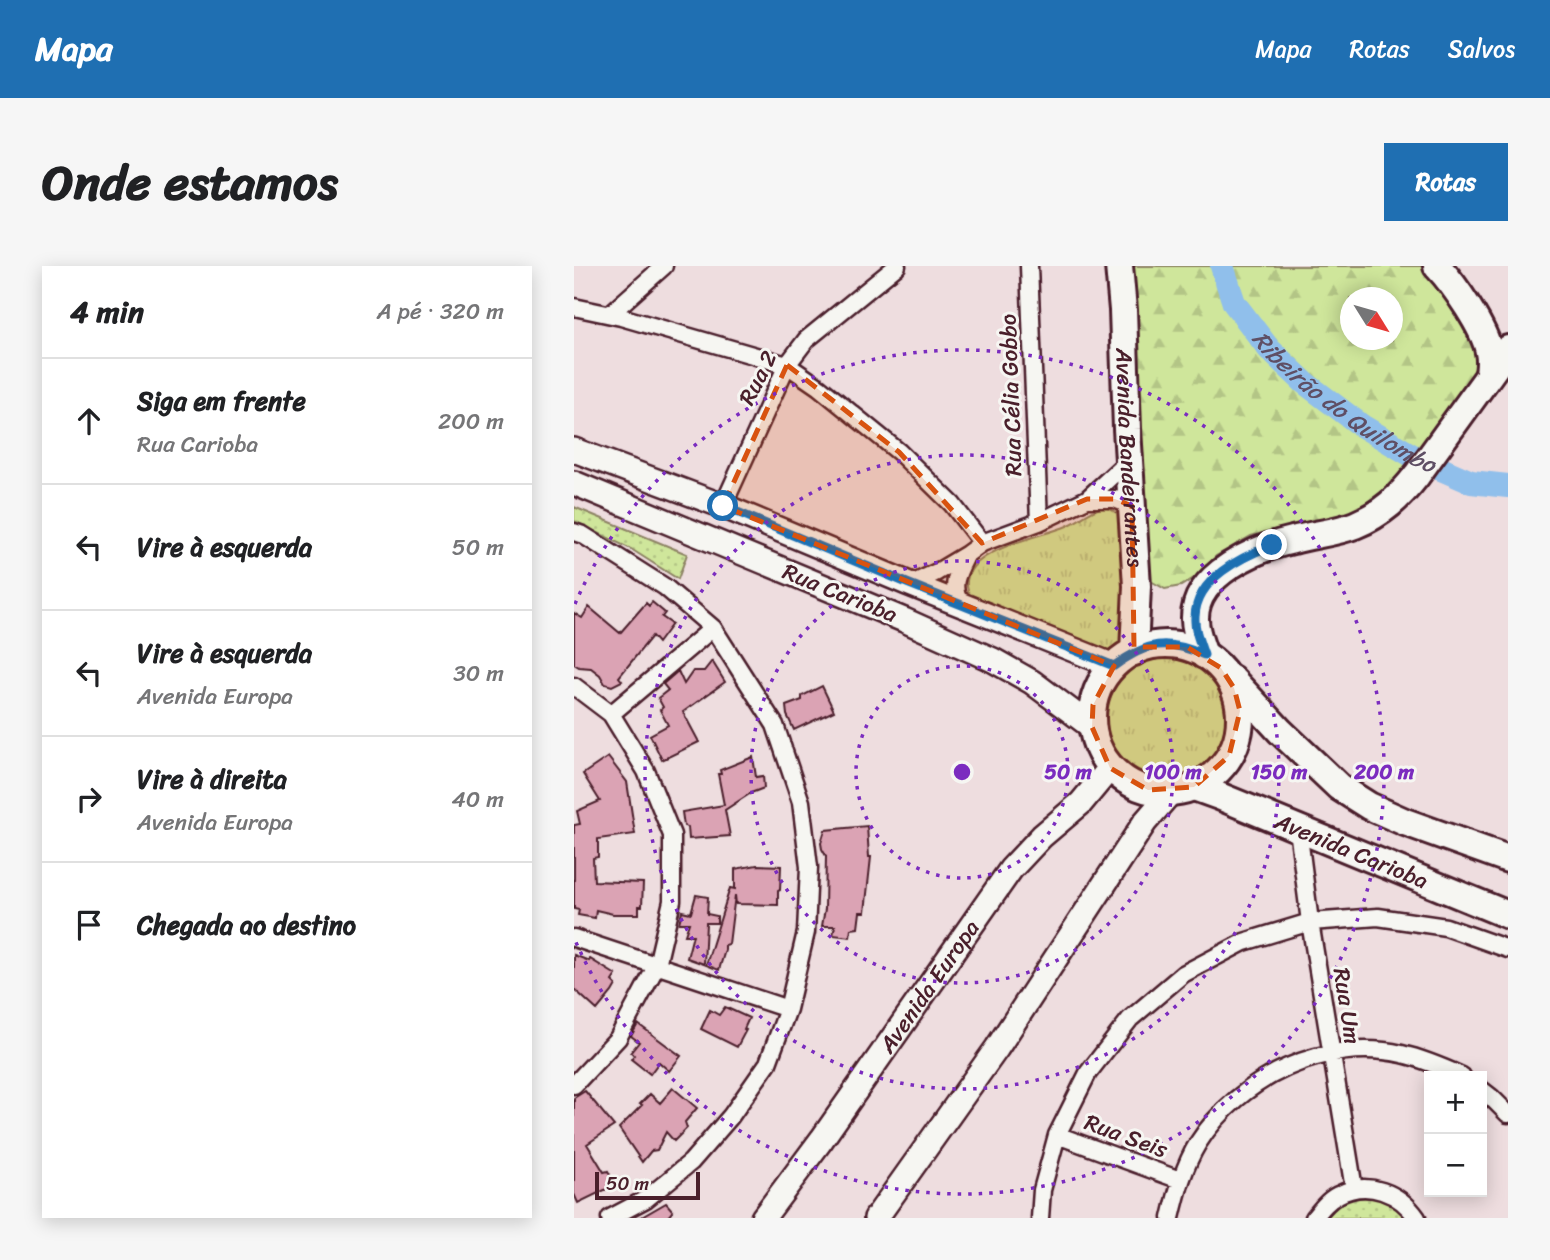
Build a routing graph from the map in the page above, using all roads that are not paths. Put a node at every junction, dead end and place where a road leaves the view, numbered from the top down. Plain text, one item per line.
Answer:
1 (664, 266) edge
2 (897, 266) edge
3 (1029, 266) edge
4 (1119, 266) edge
5 (1437, 266) edge
6 (574, 307) edge
7 (610, 314) junction
8 (1508, 349) edge
9 (787, 365) junction
10 (1489, 374) junction
11 (574, 450) edge
12 (1129, 460) junction
13 (574, 483) edge
14 (1087, 499) junction
15 (723, 506) junction
16 (1132, 506) junction
17 (1038, 522) junction
18 (574, 532) edge
19 (982, 543) junction
20 (967, 554) junction
21 (907, 583) junction
22 (961, 604) junction
23 (713, 628) junction
24 (1124, 659) junction
25 (1212, 661) junction
26 (574, 686) edge
27 (611, 714) junction
28 (1092, 727) junction
29 (1110, 768) junction
30 (1182, 790) junction
31 (1298, 829) junction
32 (1508, 859) edge
33 (1508, 915) edge
34 (1310, 922) junction
35 (574, 937) edge
36 (1508, 949) edge
37 (657, 965) junction
38 (788, 1009) junction
39 (1332, 1053) junction
40 (1452, 1071) edge
41 (574, 1084) edge
42 (1487, 1094) edge
43 (1508, 1114) edge
44 (1057, 1135) junction
45 (1180, 1180) junction
46 (1354, 1189) junction
47 (610, 1218) edge
48 (763, 1218) edge
49 (876, 1218) edge
50 (1040, 1218) edge
51 (1171, 1218) edge
52 (1314, 1218) edge
53 (1417, 1218) edge

1 - 7 street
2 - 9 street, Rua 2
3 - 17 street, Rua Célia Gobbo
4 - 12 main road, Avenida Bandeirantes
5 - 10 main road
6 - 7 street
7 - 9 street
8 - 10 main road
9 - 15 street, Rua 2
9 - 19 street
10 - 25 main road
11 - 15 main road, Rua Carioba
12 - 14 street
12 - 16 main road, Avenida Bandeirantes
13 - 28 main road, Rua Carioba
14 - 16 street
14 - 17 street
15 - 21 main road, Rua Carioba
16 - 24 main road, Avenida Bandeirantes
17 - 19 street
18 - 23 street
19 - 20 street
20 - 21 street
20 - 22 street
21 - 22 main road, Rua Carioba
22 - 24 main road, Rua Carioba
23 - 27 street
23 - 38 street
24 - 25 main road
24 - 28 main road
25 - 30 main road
25 - 32 main road, Avenida Carioba
26 - 27 street
27 - 37 street
28 - 29 main road
29 - 30 main road
29 - 48 main road, Avenida Europa
30 - 31 main road, Avenida Carioba
30 - 49 main road
31 - 33 main road, Avenida Carioba
31 - 34 street, Rua Um
34 - 36 street
34 - 39 street, Rua Um
34 - 44 street
35 - 37 street
37 - 38 street
37 - 41 street
38 - 47 street
39 - 40 street
39 - 45 street
39 - 46 street, Rua Um
42 - 43 street
44 - 45 street, Rua Seis
44 - 50 street
45 - 51 street
46 - 52 street
46 - 53 street

